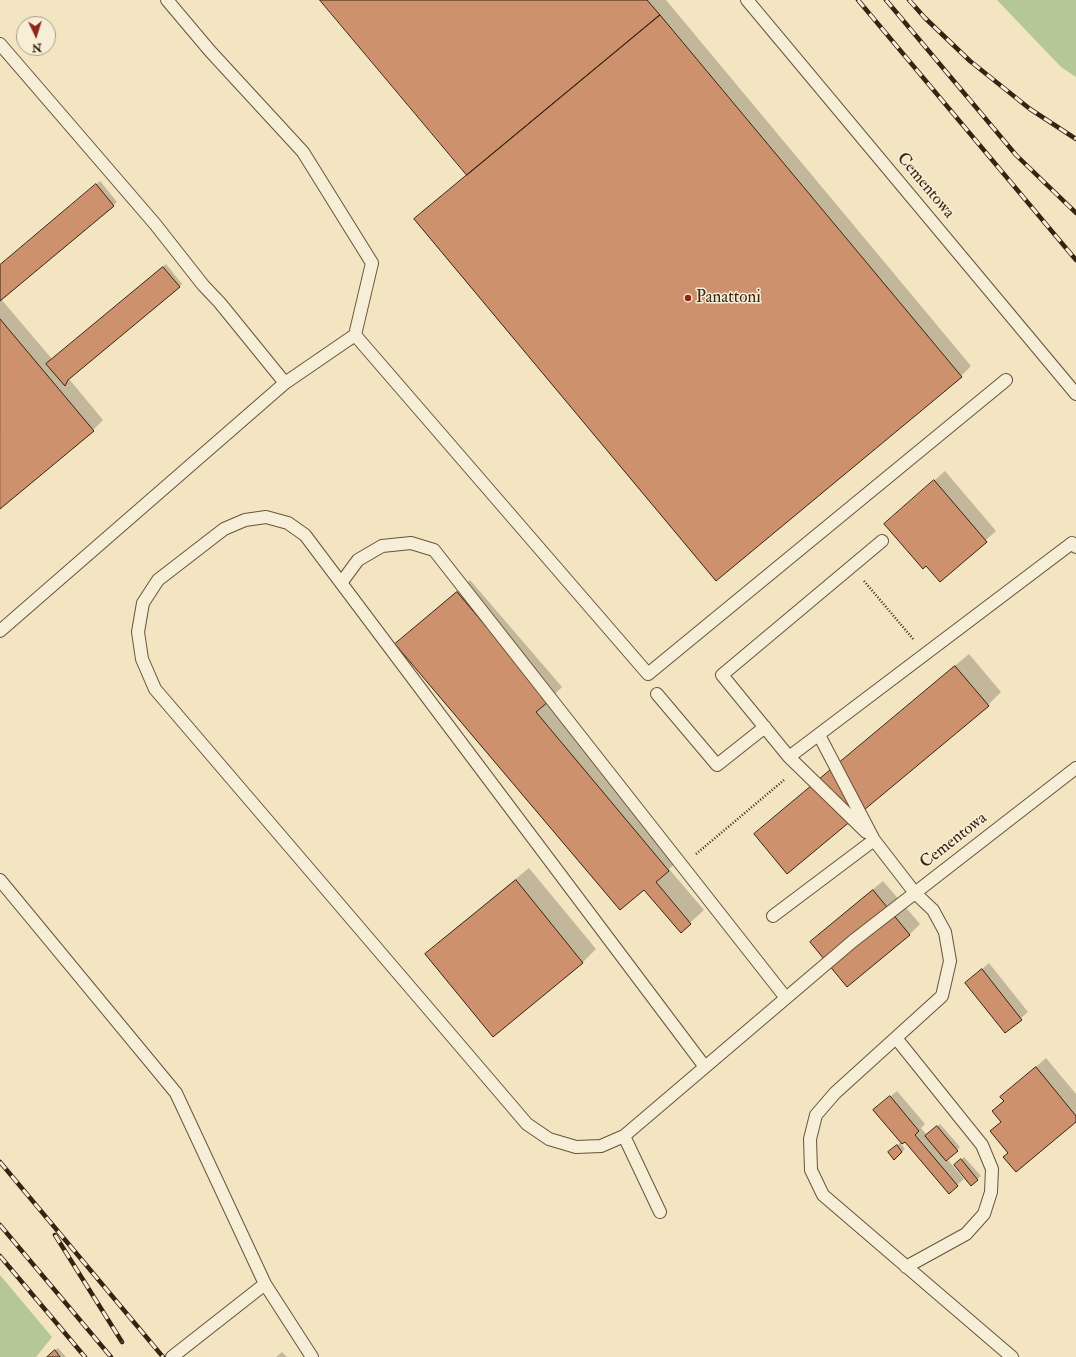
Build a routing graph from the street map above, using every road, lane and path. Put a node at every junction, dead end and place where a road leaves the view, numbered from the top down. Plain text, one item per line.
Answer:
1 (166, 0) edge
2 (747, 0) edge
3 (0, 44) edge
4 (355, 335) junction
5 (1006, 380) dead end
6 (285, 383) junction
7 (1076, 394) edge
8 (882, 541) dead end
9 (1076, 547) edge
10 (852, 566) junction
11 (341, 583) junction
12 (0, 631) edge
13 (926, 654) junction
14 (657, 694) dead end
15 (765, 727) junction
16 (819, 735) junction
17 (789, 757) junction
18 (800, 767) junction
19 (1076, 768) edge
20 (874, 840) junction
21 (682, 866) junction
22 (0, 880) edge
23 (915, 893) junction
24 (773, 916) dead end
25 (786, 998) junction
26 (896, 1038) junction
27 (705, 1067) junction
28 (624, 1136) junction
29 (660, 1212) dead end
30 (906, 1267) junction
31 (265, 1284) junction
32 (172, 1357) edge
33 (312, 1357) edge
34 (1012, 1357) edge

1 - 4 lane
2 - 7 lane, Cementowa
3 - 6 lane
4 - 5 lane
4 - 6 lane
6 - 12 lane
8 - 10 lane
9 - 13 lane
10 - 13 path
10 - 15 lane
11 - 21 lane
11 - 27 lane, Cementowa
11 - 28 lane, Cementowa
13 - 16 lane
14 - 15 lane
15 - 17 lane
16 - 17 lane
16 - 20 lane
17 - 18 lane
18 - 20 lane
18 - 21 path
19 - 23 lane, Cementowa
20 - 23 lane
20 - 24 lane
21 - 25 lane
22 - 31 lane
23 - 25 lane, Cementowa
23 - 26 lane
25 - 27 lane, Cementowa
26 - 30 lane
26 - 30 lane
27 - 28 lane, Cementowa
28 - 29 lane
30 - 34 lane
31 - 32 lane
31 - 33 lane

